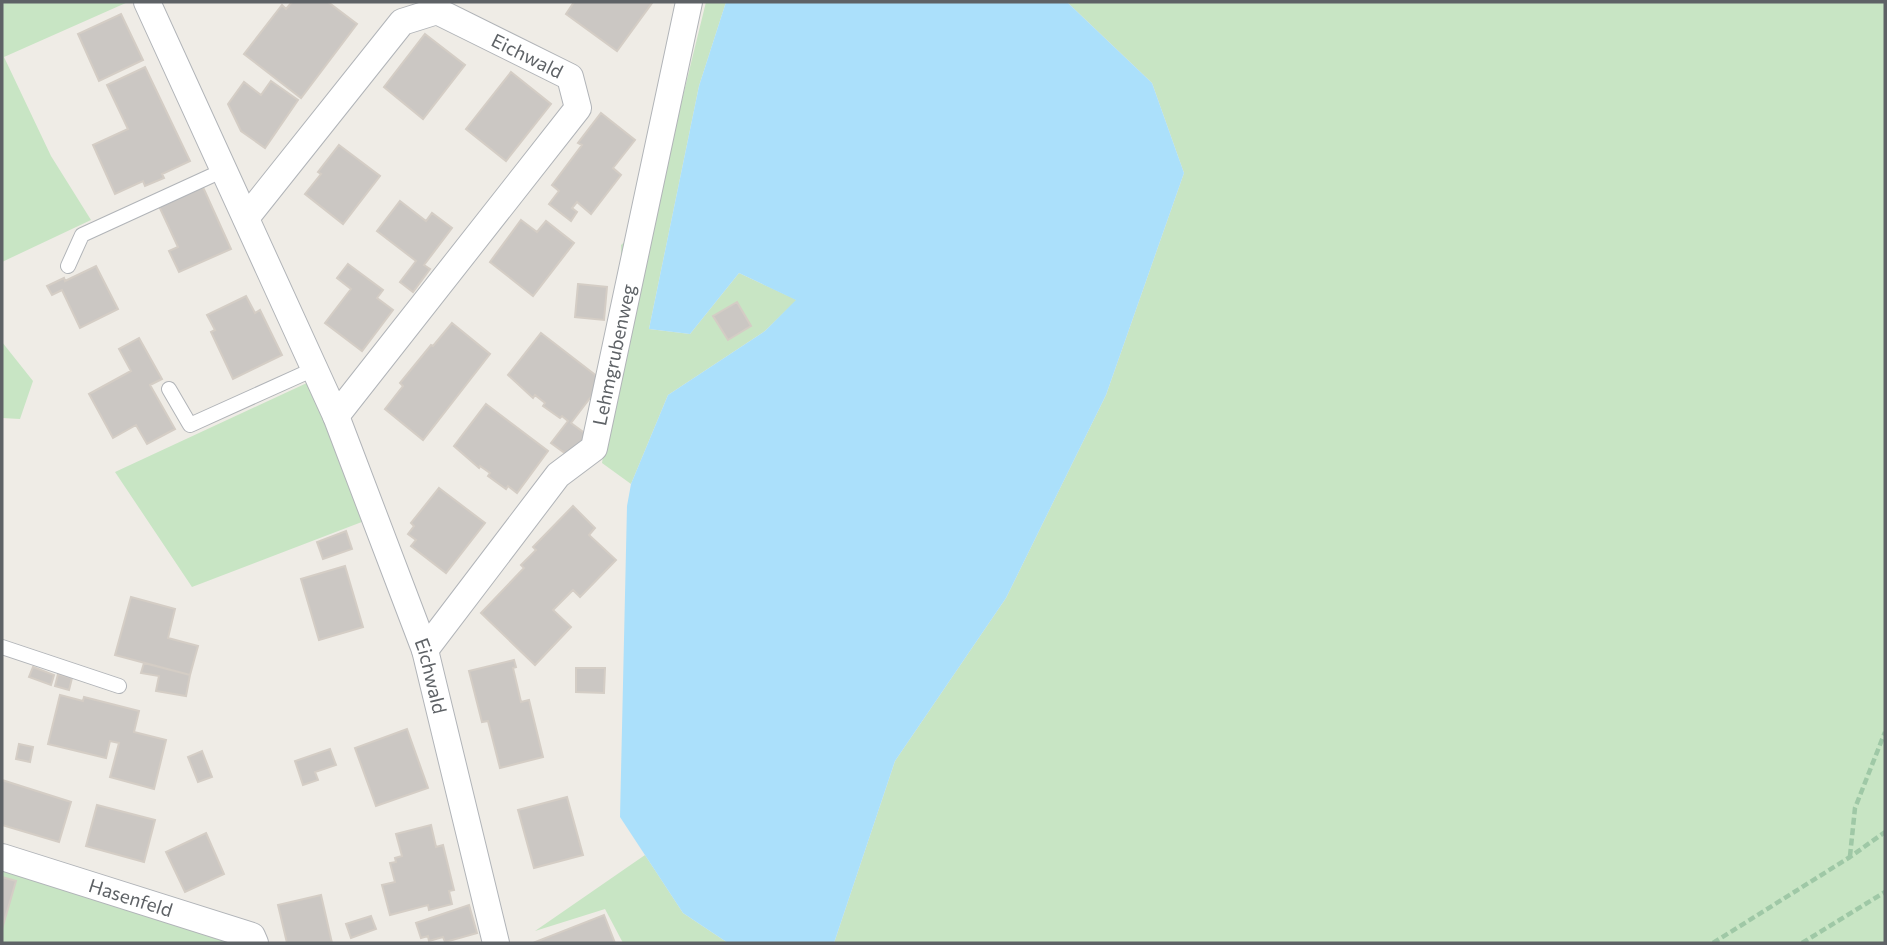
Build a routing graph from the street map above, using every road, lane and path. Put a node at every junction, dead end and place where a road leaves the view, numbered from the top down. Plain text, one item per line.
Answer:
1 (147, 2) edge
2 (689, 2) edge
3 (224, 170) junction
4 (246, 218) junction
5 (68, 265) dead end
6 (314, 369) junction
7 (169, 389) dead end
8 (336, 416) junction
9 (2, 647) edge
10 (425, 650) junction
11 (119, 686) dead end
12 (1885, 732) edge
13 (1885, 832) edge
14 (2, 857) edge
15 (1850, 857) junction
16 (1885, 892) edge
17 (255, 943) edge
18 (496, 943) edge
19 (1713, 943) edge
20 (1802, 943) edge

1 - 3 street, Eichwald
2 - 10 street, Lehmgrubenweg
3 - 4 street, Eichwald
3 - 5 lane
4 - 6 street, Eichwald
4 - 8 street, Eichwald
6 - 7 lane
6 - 8 street, Eichwald
8 - 10 street, Eichwald
9 - 11 lane
10 - 18 street, Eichwald
12 - 15 path
13 - 15 path
14 - 17 street, Hasenfeld
15 - 19 path
16 - 20 path

